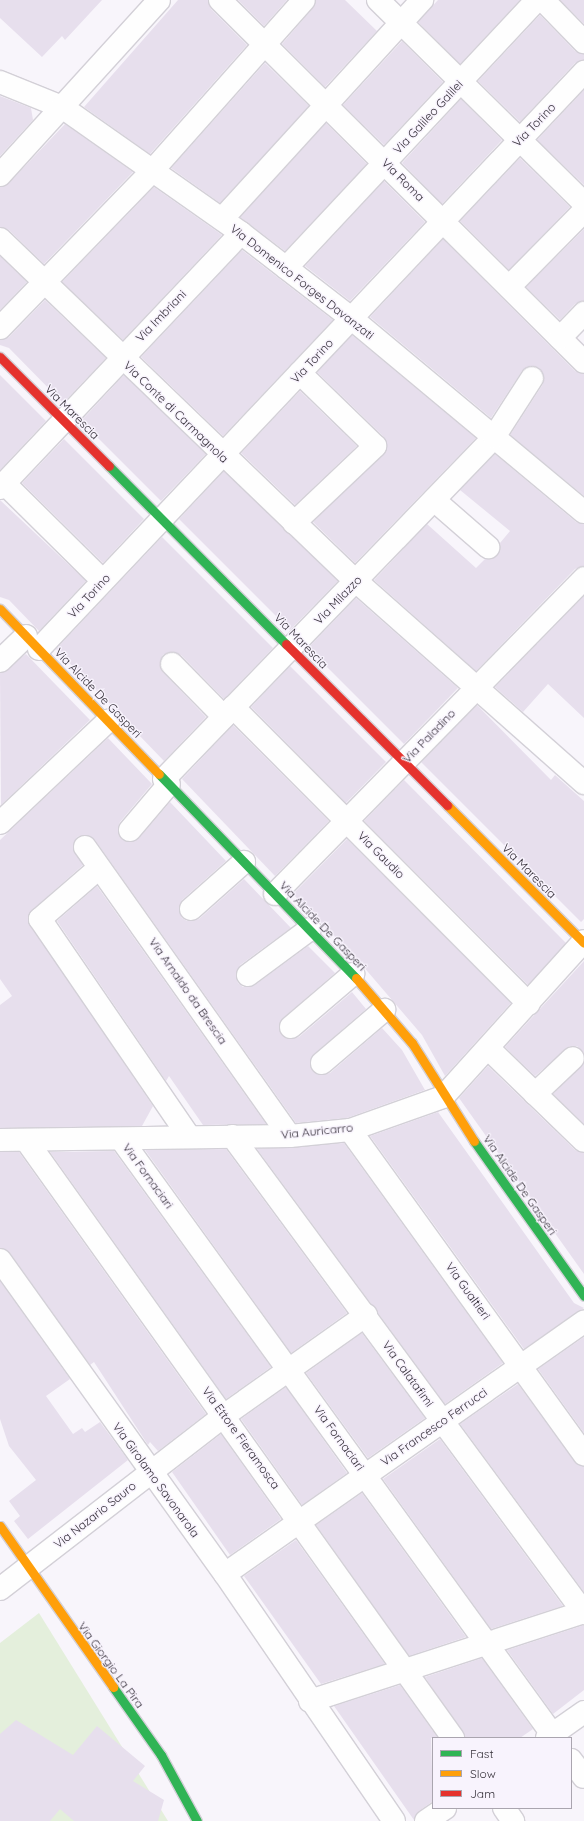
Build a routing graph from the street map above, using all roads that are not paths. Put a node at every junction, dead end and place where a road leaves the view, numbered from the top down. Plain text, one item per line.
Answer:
1 (159, 0) edge
2 (220, 0) edge
3 (304, 0) edge
4 (378, 0) edge
5 (422, 0) edge
6 (537, 0) edge
7 (543, 0) edge
8 (401, 23) junction
9 (584, 42) edge
10 (266, 43) junction
11 (584, 72) edge
12 (0, 82) edge
13 (461, 82) junction
14 (327, 104) junction
15 (62, 107) junction
16 (519, 139) junction
17 (385, 163) junction
18 (153, 170) junction
19 (0, 174) edge
20 (584, 203) edge
21 (584, 211) edge
22 (222, 219) junction
23 (445, 222) junction
24 (241, 233) junction
25 (0, 238) edge
26 (286, 268) junction
27 (44, 282) junction
28 (509, 288) junction
29 (584, 312) edge
30 (351, 318) junction
31 (0, 328) edge
32 (560, 338) junction
33 (0, 357) edge
34 (121, 358) junction
35 (584, 362) edge
36 (300, 373) junction
37 (532, 378) dead end
38 (64, 420) junction
39 (494, 437) junction
40 (222, 456) junction
41 (2, 485) edge
42 (434, 500) junction
43 (584, 512) edge
44 (163, 518) junction
45 (294, 524) junction
46 (488, 547) dead end
47 (584, 578) edge
48 (103, 581) junction
49 (356, 581) junction
50 (0, 609) edge
51 (32, 642) junction
52 (292, 647) junction
53 (0, 661) edge
54 (172, 664) dead end
55 (477, 687) junction
56 (229, 712) junction
57 (108, 721) junction
58 (403, 762) junction
59 (166, 782) junction
60 (584, 783) edge
61 (2, 818) edge
62 (346, 821) junction
63 (130, 830) dead end
64 (85, 847) dead end
65 (244, 862) junction
66 (100, 868) junction
67 (275, 894) junction
68 (191, 909) dead end
69 (310, 929) junction
70 (584, 942) edge
71 (353, 974) junction
72 (248, 975) dead end
73 (529, 1004) junction
74 (384, 1010) junction
75 (291, 1027) dead end
76 (489, 1049) junction
77 (573, 1058) dead end
78 (322, 1063) dead end
79 (535, 1094) junction
80 (443, 1097) junction
81 (350, 1130) junction
82 (232, 1136) junction
83 (290, 1136) junction
84 (189, 1137) junction
85 (121, 1139) junction
86 (0, 1140) edge
87 (26, 1140) junction
88 (584, 1141) edge
89 (0, 1260) edge
90 (584, 1296) edge
91 (366, 1316) junction
92 (584, 1322) edge
93 (522, 1365) junction
94 (289, 1370) junction
95 (225, 1415) junction
96 (443, 1421) junction
97 (584, 1454) edge
98 (150, 1473) junction
99 (366, 1476) junction
100 (301, 1521) junction
101 (0, 1526) edge
102 (27, 1569) junction
103 (225, 1574) junction
104 (0, 1589) edge
105 (584, 1612) edge
106 (489, 1643) junction
107 (404, 1670) junction
108 (310, 1701) junction
109 (584, 1712) edge
110 (452, 1737) edge
111 (552, 1737) edge
112 (572, 1761) edge
113 (584, 1777) edge
114 (444, 1809) edge
115 (505, 1809) edge
116 (197, 1821) edge
117 (394, 1821) edge
118 (426, 1821) edge
119 (513, 1821) edge

1 - 15 street
2 - 10 street, Via Roma
3 - 10 street
4 - 8 street
5 - 8 street
6 - 13 street, Via Galileo Galilei
7 - 9 street
8 - 13 street
8 - 14 street
10 - 14 street, Via Roma
10 - 18 street
11 - 16 street, Via Torino
12 - 15 street, Via Domenico Forges Davanzati
13 - 16 street
13 - 17 street, Via Galileo Galilei
14 - 17 street, Via Roma
14 - 22 street
15 - 18 street, Via Domenico Forges Davanzati
15 - 19 street
16 - 20 street
16 - 23 street, Via Torino
17 - 23 street, Via Roma
17 - 26 street, Via Galileo Galilei
18 - 22 street, Via Domenico Forges Davanzati
18 - 27 street
21 - 28 street
22 - 24 street, Via Domenico Forges Davanzati
23 - 28 street, Via Roma
23 - 30 street, Via Torino
24 - 26 street, Via Domenico Forges Davanzati
24 - 34 street, Via Imbriani
25 - 27 street, Via Conte di Carmagnola
26 - 30 street, Via Domenico Forges Davanzati
27 - 31 street
27 - 34 street, Via Conte di Carmagnola
28 - 32 street, Via Roma
29 - 32 street
30 - 36 street, Via Torino
30 - 39 street, Via Domenico Forges Davanzati
32 - 35 street, Via Roma
33 - 38 street, Via Marescia
34 - 38 street, Via Imbriani
34 - 40 street, Via Conte di Carmagnola
36 - 40 street, Via Torino
36 - 45 street
37 - 39 street, Via Milazzo
38 - 41 street, Via Imbriani
38 - 44 street, Via Marescia
39 - 42 street, Via Milazzo
39 - 43 street, Via Domenico Forges Davanzati
40 - 44 street, Via Torino
40 - 45 street, Via Conte di Carmagnola
41 - 48 street
42 - 46 street
42 - 49 street, Via Milazzo
44 - 48 street, Via Torino
44 - 52 street, Via Marescia
45 - 49 street, Via Conte di Carmagnola
47 - 55 street, Via Paladino
48 - 51 street, Via Torino
49 - 52 street, Via Milazzo
49 - 55 street, Via Conte di Carmagnola
50 - 51 street, Via Alcide De Gasperi
51 - 53 street, Via Torino
51 - 57 street, Via Alcide De Gasperi
52 - 56 street, Via Milazzo
52 - 58 street, Via Marescia
54 - 56 street, Via Gaudio
55 - 58 street, Via Paladino
55 - 60 street, Via Conte di Carmagnola
56 - 59 street, Via Milazzo
56 - 62 street, Via Gaudio
57 - 59 street, Via Alcide De Gasperi
57 - 61 street
58 - 62 street, Via Paladino
58 - 70 street, Via Marescia
59 - 63 street, Via Milazzo
59 - 65 street, Via Alcide De Gasperi
62 - 67 street, Via Paladino
62 - 73 street, Via Gaudio
64 - 66 street, Via Arnaldo da Brescia
65 - 67 street, Via Alcide De Gasperi
65 - 68 street
66 - 83 street, Via Arnaldo da Brescia
66 - 84 street
67 - 69 street, Via Alcide De Gasperi
69 - 71 street, Via Alcide De Gasperi
69 - 72 street
70 - 73 street, Via Auricarro
71 - 74 street, Via Alcide De Gasperi
71 - 75 street
73 - 76 street, Via Auricarro
74 - 78 street
74 - 80 street, Via Alcide De Gasperi
76 - 79 street
76 - 80 street, Via Auricarro
77 - 79 street
79 - 88 street
80 - 81 street, Via Auricarro
80 - 90 street, Via Alcide De Gasperi
81 - 83 street, Via Auricarro
81 - 93 street, Via Gualtieri
82 - 83 street, Via Auricarro
82 - 84 street, Via Auricarro
82 - 91 street, Via Calatafimi
84 - 85 street, Via Auricarro
85 - 87 street, Via Auricarro
85 - 94 street, Via Fornaciari
86 - 87 street, Via Auricarro
87 - 95 street, Via Ettore Fieramosca
89 - 98 street, Via Girolamo Savonarola
91 - 94 street, Via Nazario Sauro
91 - 96 street, Via Calatafimi
92 - 93 street, Via Francesco Ferrucci
93 - 96 street, Via Francesco Ferrucci
93 - 97 street, Via Gualtieri
94 - 95 street, Via Nazario Sauro
94 - 99 street, Via Fornaciari
95 - 98 street, Via Nazario Sauro
95 - 100 street, Via Ettore Fieramosca
96 - 99 street, Via Francesco Ferrucci
96 - 105 street, Via Calatafimi
98 - 102 street, Via Nazario Sauro
98 - 103 street, Via Girolamo Savonarola
99 - 100 street, Via Francesco Ferrucci
99 - 106 street, Via Fornaciari
100 - 103 street, Via Francesco Ferrucci
100 - 107 street, Via Ettore Fieramosca
101 - 102 street, Via Giorgio La Pira
102 - 104 street, Via Nazario Sauro
102 - 116 street, Via Giorgio La Pira
103 - 108 street, Via Girolamo Savonarola
105 - 106 street
106 - 107 street
106 - 111 street, Via Fornaciari
107 - 108 street
107 - 110 street, Via Ettore Fieramosca
108 - 117 street, Via Girolamo Savonarola
109 - 111 street
112 - 113 street
114 - 118 street
115 - 119 street

